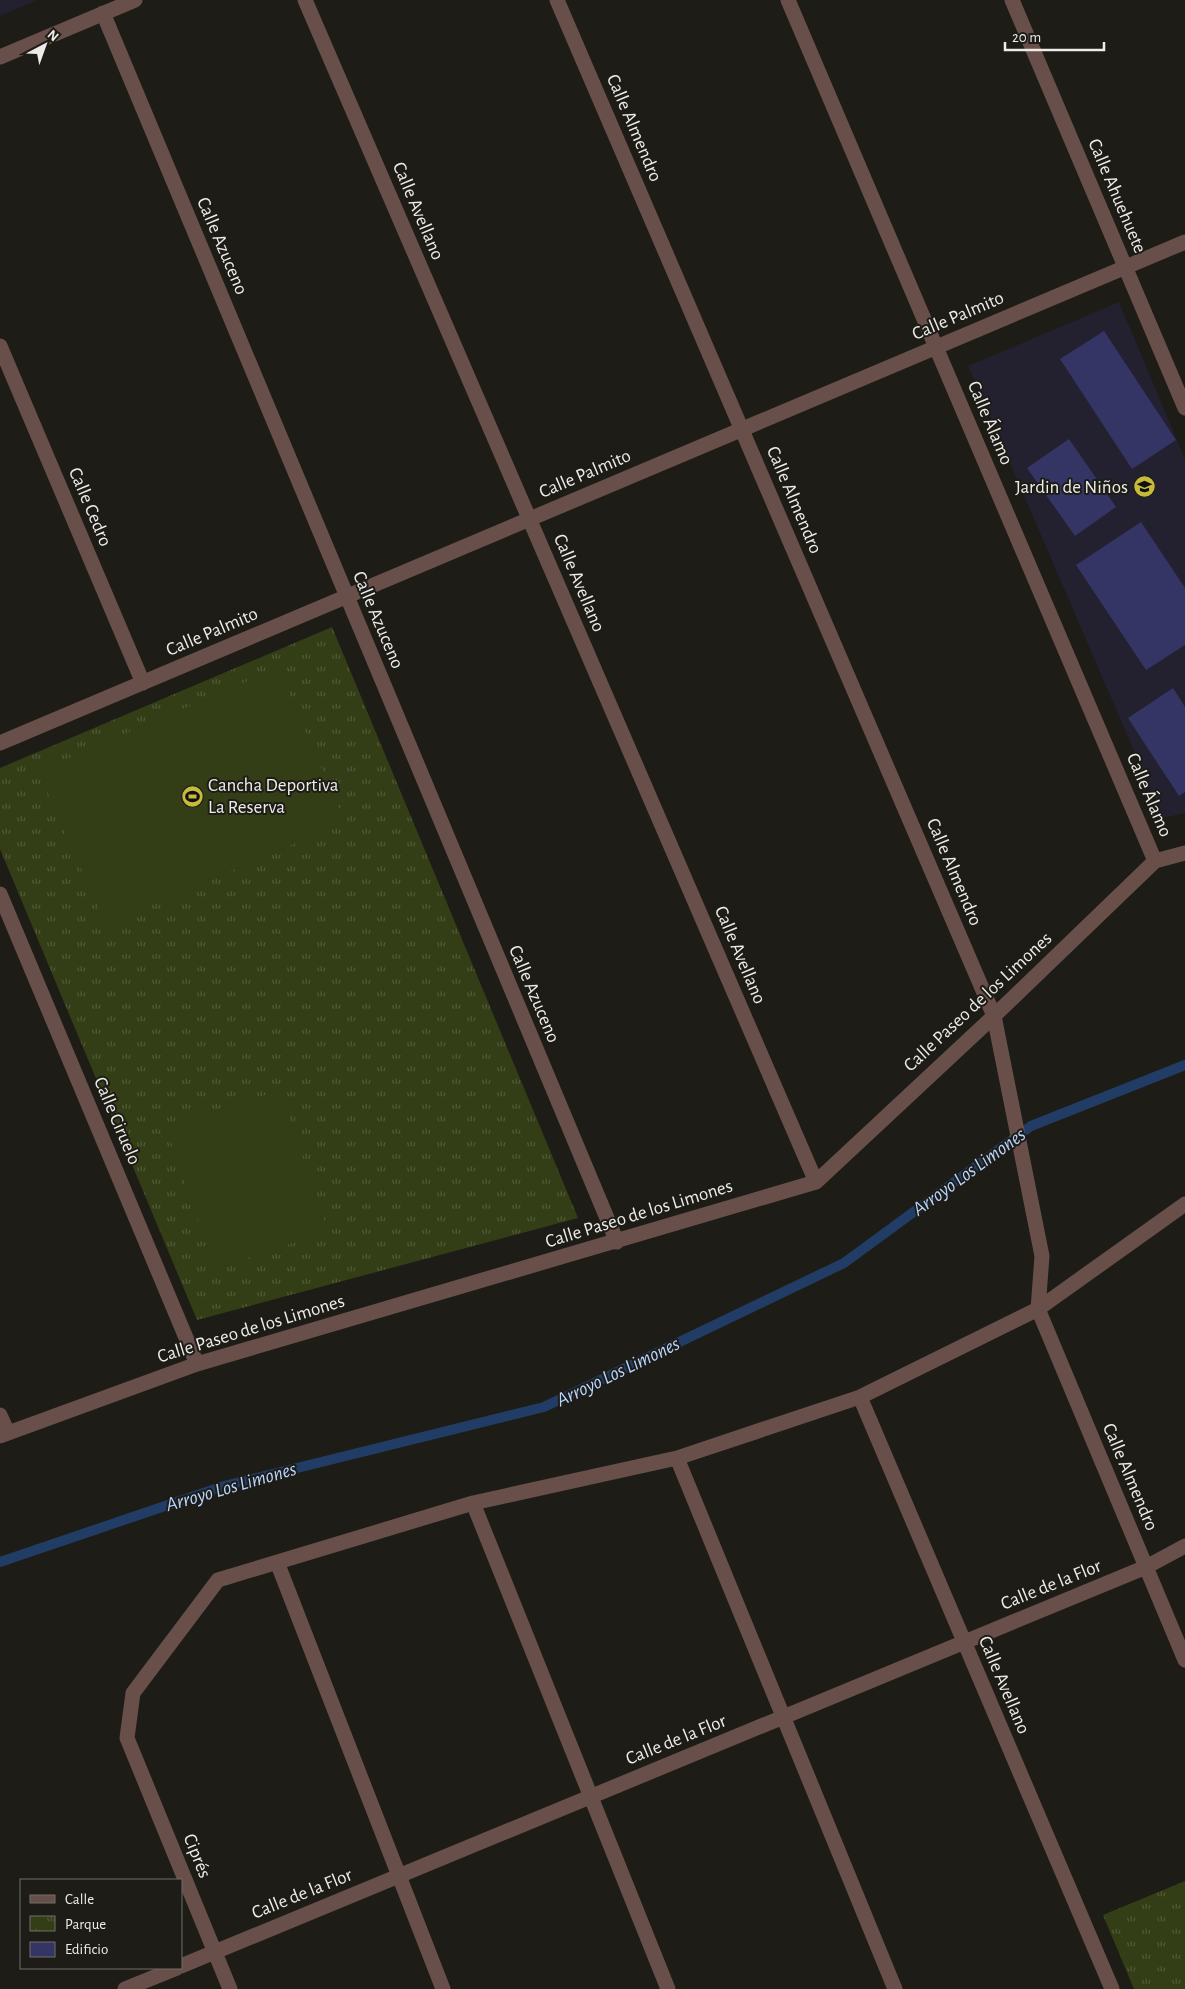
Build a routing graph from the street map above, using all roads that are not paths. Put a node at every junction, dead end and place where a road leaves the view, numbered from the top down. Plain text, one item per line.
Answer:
1 (135, 0) edge
2 (305, 0) edge
3 (557, 0) edge
4 (788, 0) edge
5 (1012, 0) edge
6 (103, 13) junction
7 (0, 57) edge
8 (1185, 242) edge
9 (1125, 267) junction
10 (0, 346) edge
11 (936, 347) junction
12 (1185, 408) edge
13 (742, 430) junction
14 (529, 519) junction
15 (346, 596) junction
16 (143, 682) junction
17 (0, 743) edge
18 (1185, 853) edge
19 (1155, 861) junction
20 (0, 894) edge
21 (994, 1016) junction
22 (816, 1182) junction
23 (1185, 1204) edge
24 (617, 1242) junction
25 (1038, 1309) junction
26 (197, 1364) junction
27 (860, 1397) junction
28 (0, 1415) edge
29 (4, 1435) edge
30 (677, 1458) junction
31 (473, 1503) junction
32 (1185, 1546) edge
33 (277, 1562) junction
34 (1146, 1567) junction
35 (964, 1642) junction
36 (1185, 1660) edge
37 (784, 1717) junction
38 (591, 1796) junction
39 (398, 1876) junction
40 (215, 1952) junction
41 (182, 1966) edge
42 (174, 1969) edge
43 (125, 1989) edge
44 (230, 1989) edge
45 (443, 1989) edge
46 (668, 1989) edge
47 (895, 1989) edge
48 (1112, 1989) edge

1 - 6 street
2 - 14 street, Calle Avellano
3 - 13 street, Calle Almendro
4 - 11 street, Calle Álamo
5 - 9 street, Calle Ahuehuete
6 - 7 street
6 - 15 street, Calle Azuceno
8 - 9 street, Calle Palmito
9 - 11 street, Calle Palmito
9 - 12 street, Calle Ahuehuete
10 - 16 street, Calle Cedro
11 - 13 street, Calle Palmito
11 - 19 street, Calle Álamo
13 - 14 street, Calle Palmito
13 - 21 street, Calle Almendro
14 - 15 street, Calle Palmito
14 - 22 street, Calle Avellano
15 - 16 street, Calle Palmito
15 - 24 street, Calle Azuceno
16 - 17 street, Calle Palmito
18 - 19 street, Calle Paseo de los Limones
19 - 21 street, Calle Paseo de los Limones
20 - 26 street, Calle Ciruelo
21 - 22 street, Calle Paseo de los Limones
21 - 25 street, Calle Almendro
22 - 24 street, Calle Paseo de los Limones
23 - 25 street
24 - 26 street, Calle Paseo de los Limones
25 - 27 street
25 - 34 street, Calle Almendro
26 - 29 street, Calle Paseo de los Limones
27 - 30 street
27 - 35 street, Calle Avellano
28 - 29 street
30 - 31 street
30 - 37 street
31 - 33 street
31 - 38 street
32 - 34 street, Calle de la Flor
33 - 39 street
33 - 40 street, Ciprés
34 - 35 street, Calle de la Flor
34 - 36 street, Calle Almendro
35 - 37 street, Calle de la Flor
35 - 48 street, Calle Avellano
37 - 38 street, Calle de la Flor
37 - 47 street
38 - 39 street, Calle de la Flor
38 - 46 street
39 - 40 street, Calle de la Flor
39 - 45 street
40 - 41 street, Calle de la Flor
40 - 44 street, Ciprés
42 - 43 street

